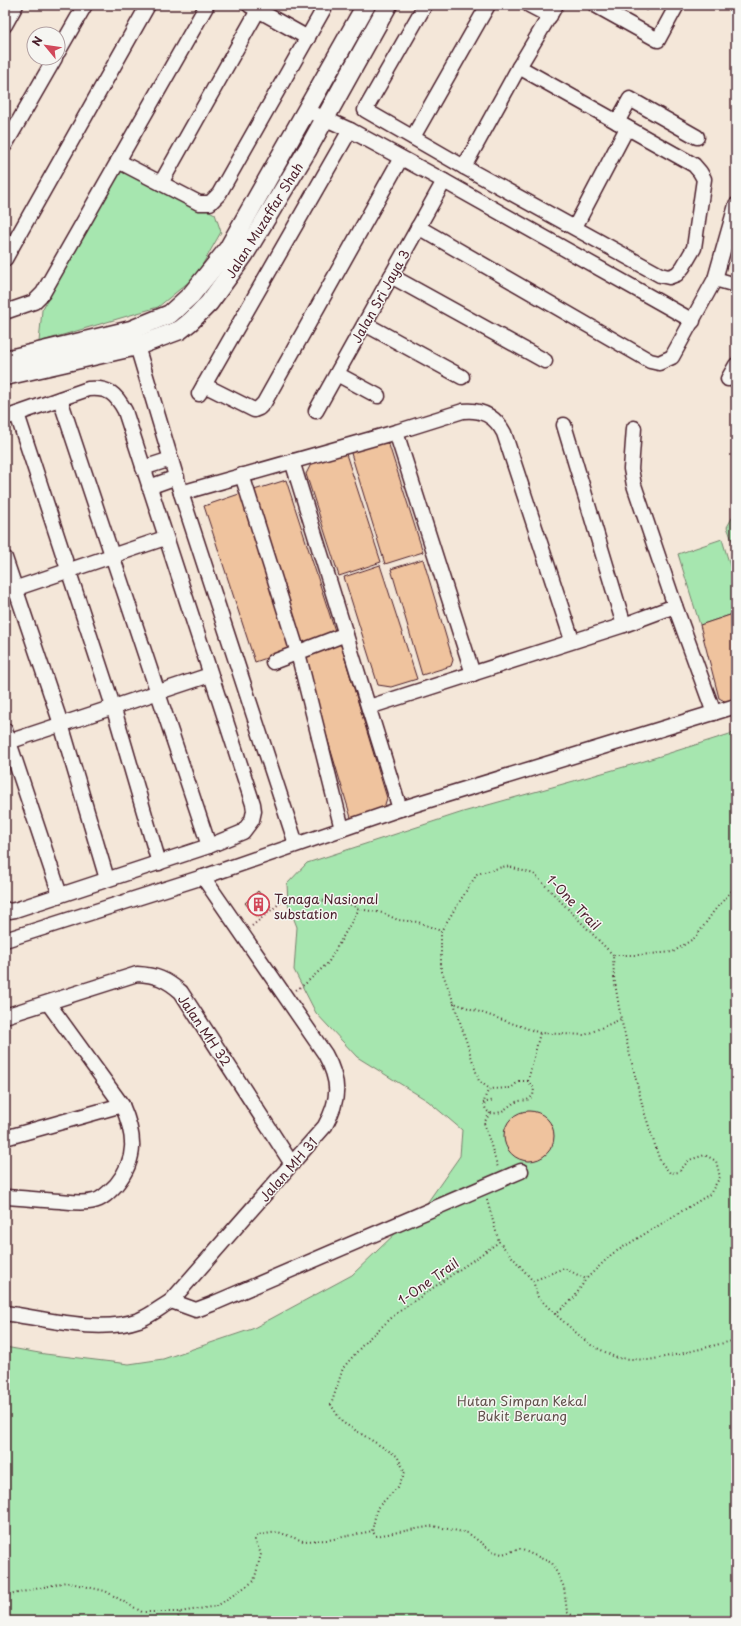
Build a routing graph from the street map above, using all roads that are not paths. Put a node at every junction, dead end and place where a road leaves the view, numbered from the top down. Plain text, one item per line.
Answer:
1 (16, 5) edge
2 (85, 5) edge
3 (148, 5) edge
4 (207, 5) edge
5 (326, 5) edge
6 (366, 5) edge
7 (388, 5) edge
8 (425, 5) edge
9 (488, 5) edge
10 (529, 5) edge
11 (595, 5) edge
12 (677, 5) edge
13 (256, 7) edge
14 (553, 10) edge
15 (5, 26) edge
16 (66, 38) edge
17 (308, 38) junction
18 (49, 66) edge
19 (519, 67) junction
20 (306, 110) junction
21 (325, 119) junction
22 (622, 125) junction
23 (350, 130) junction
24 (697, 136) dead end
25 (413, 137) junction
26 (5, 145) edge
27 (401, 158) junction
28 (118, 161) junction
29 (464, 167) junction
30 (444, 181) junction
31 (161, 183) junction
32 (736, 205) edge
33 (734, 220) edge
34 (418, 227) junction
35 (575, 227) junction
36 (5, 259) edge
37 (391, 276) junction
38 (715, 279) junction
39 (736, 285) edge
40 (5, 312) edge
41 (693, 321) junction
42 (365, 324) junction
43 (134, 338) junction
44 (5, 360) edge
45 (546, 361) dead end
46 (736, 365) edge
47 (337, 374) junction
48 (5, 376) edge
49 (462, 377) dead end
50 (728, 379) dead end
51 (378, 396) dead end
52 (60, 400) junction
53 (316, 411) dead end
54 (11, 416) edge
55 (564, 425) dead end
56 (634, 428) dead end
57 (396, 432) junction
58 (171, 459) junction
59 (292, 461) junction
60 (143, 468) junction
61 (242, 475) junction
62 (177, 477) junction
63 (149, 487) junction
64 (181, 493) junction
65 (165, 538) junction
66 (111, 556) junction
67 (5, 558) edge
68 (69, 571) junction
69 (10, 590) edge
70 (675, 606) junction
71 (624, 624) junction
72 (346, 634) junction
73 (572, 640) junction
74 (298, 653) junction
75 (273, 662) dead end
76 (473, 674) junction
77 (210, 675) junction
78 (158, 691) junction
79 (113, 706) junction
80 (736, 706) edge
81 (369, 707) junction
82 (714, 713) junction
83 (61, 724) junction
84 (6, 738) edge
85 (400, 809) junction
86 (342, 829) junction
87 (296, 844) junction
88 (209, 846) junction
89 (159, 862) junction
90 (203, 877) junction
91 (107, 879) junction
92 (60, 895) junction
93 (5, 908) edge
94 (5, 940) edge
95 (48, 1003) junction
96 (5, 1016) edge
97 (122, 1105) junction
98 (5, 1138) edge
99 (292, 1164) junction
100 (521, 1171) dead end
101 (5, 1197) edge
102 (172, 1301) junction
103 (5, 1313) edge

1 - 15 street
2 - 16 street
3 - 36 street
4 - 28 street
5 - 17 street
6 - 20 main road, Jalan Muzaffar Shah
7 - 21 main road, Jalan Muzaffar Shah
8 - 25 street
9 - 25 street
10 - 14 street
11 - 12 street
13 - 17 street
13 - 31 street
14 - 19 street
17 - 31 street
18 - 26 street
19 - 22 street
19 - 29 street
20 - 21 street
20 - 43 main road, Jalan Muzaffar Shah
21 - 23 street
21 - 43 main road, Jalan Muzaffar Shah
22 - 24 street
22 - 35 street
22 - 35 street
23 - 27 street
23 - 27 street
25 - 29 street
27 - 30 street
28 - 31 street
28 - 40 street
29 - 35 street
30 - 34 street, Jalan Sri Jaya 3
30 - 41 street
32 - 33 street
33 - 38 street
34 - 37 street, Jalan Sri Jaya 3
34 - 41 street
37 - 42 street, Jalan Sri Jaya 3
37 - 45 street
38 - 39 street
38 - 41 street
42 - 47 street, Jalan Sri Jaya 3
42 - 49 street
43 - 44 main road, Jalan Muzaffar Shah
43 - 48 main road, Jalan Muzaffar Shah
43 - 58 street
46 - 50 street
47 - 51 street
47 - 53 street, Jalan Sri Jaya 3
52 - 54 street
52 - 60 street
52 - 66 street
54 - 68 street
55 - 71 street
56 - 70 street
57 - 59 street
57 - 73 street
57 - 76 street
58 - 60 street
58 - 62 street
59 - 61 street
59 - 72 street
60 - 63 street
61 - 64 street
61 - 74 street
62 - 63 street
62 - 64 street
63 - 65 street
64 - 87 street
65 - 66 street
65 - 77 street
66 - 68 street
66 - 78 street
67 - 69 street
68 - 69 street
68 - 79 street
69 - 83 street
70 - 71 street
70 - 82 street
71 - 73 street
72 - 74 street
72 - 81 street
73 - 76 street
74 - 75 street
74 - 86 street
76 - 81 street
77 - 78 street
77 - 88 street
78 - 79 street
78 - 88 street
79 - 83 street
79 - 89 street
80 - 82 street
81 - 85 street
82 - 85 street
83 - 84 street
83 - 91 street
84 - 92 street
85 - 86 street
86 - 87 street
87 - 90 street
88 - 89 street
89 - 91 street
90 - 94 street
90 - 99 street, Jalan MH 31
91 - 92 street
92 - 93 street
95 - 96 street, Jalan MH 32
95 - 97 street
95 - 99 street, Jalan MH 32
97 - 98 street
97 - 101 street
99 - 102 street, Jalan MH 31
100 - 102 street
102 - 103 street, Jalan MH 31

